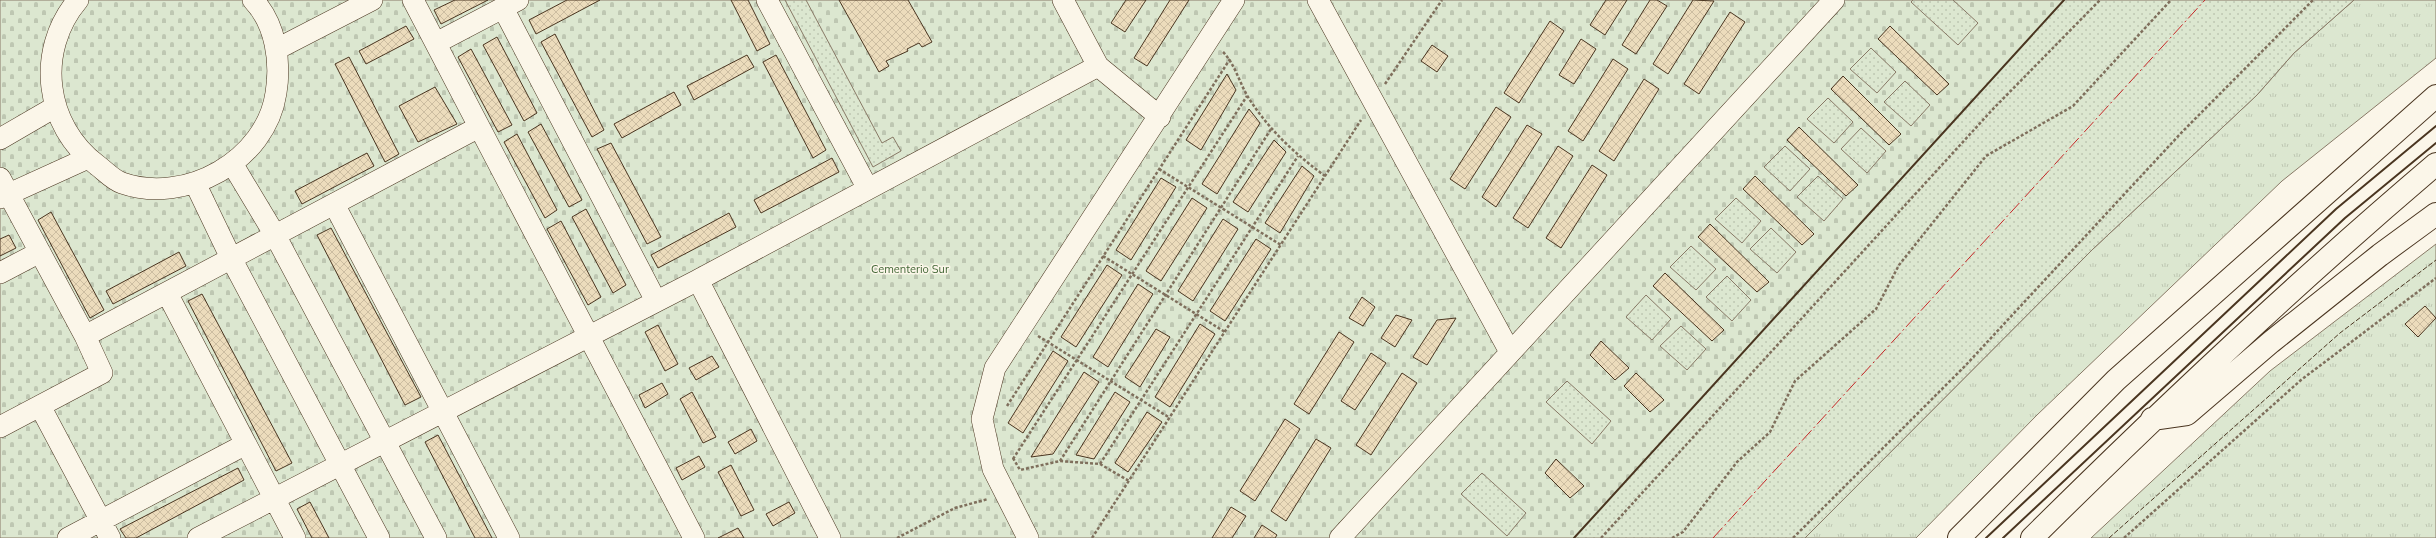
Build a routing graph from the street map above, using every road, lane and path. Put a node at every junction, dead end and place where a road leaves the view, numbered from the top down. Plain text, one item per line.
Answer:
1 (78, 0) edge
2 (372, 0) edge
3 (413, 0) edge
4 (767, 0) edge
5 (1063, 0) edge
6 (1234, 0) edge
7 (1318, 0) edge
8 (1442, 0) edge
9 (1834, 0) edge
10 (2100, 0) edge
11 (2171, 0) edge
12 (2313, 0) edge
13 (257, 1) edge
14 (511, 4) edge
15 (1210, 38) junction
16 (436, 44) junction
17 (277, 49) junction
18 (1230, 59) junction
19 (1098, 66) junction
20 (1248, 96) junction
21 (2436, 96) edge
22 (1373, 102) junction
23 (55, 107) junction
24 (1160, 117) junction
25 (479, 127) junction
26 (1270, 130) junction
27 (0, 139) edge
28 (1298, 156) junction
29 (88, 158) junction
30 (2436, 164) edge
31 (233, 165) junction
32 (1159, 169) junction
33 (1325, 176) junction
34 (195, 183) junction
35 (1189, 186) junction
36 (868, 189) junction
37 (3, 190) edge
38 (334, 204) junction
39 (1221, 208) junction
40 (2436, 214) edge
41 (1252, 227) junction
42 (275, 235) junction
43 (1281, 245) junction
44 (40, 252) junction
45 (1103, 256) junction
46 (231, 258) junction
47 (0, 273) edge
48 (1132, 274) junction
49 (2436, 278) edge
50 (698, 280) junction
51 (166, 293) junction
52 (1165, 295) junction
53 (656, 301) junction
54 (1196, 315) junction
55 (1022, 326) junction
56 (1225, 332) junction
57 (85, 336) junction
58 (588, 336) junction
59 (1048, 342) junction
60 (1510, 352) junction
61 (1077, 360) junction
62 (1111, 381) junction
63 (1142, 399) junction
64 (40, 406) junction
65 (1006, 407) dead end
66 (442, 411) junction
67 (1170, 418) junction
68 (2152, 419) junction
69 (0, 427) edge
70 (385, 440) junction
71 (246, 444) junction
72 (1009, 452) dead end
73 (1013, 459) junction
74 (1060, 461) junction
75 (340, 464) junction
76 (1100, 464) junction
77 (1129, 481) junction
78 (1005, 495) junction
79 (274, 498) junction
80 (106, 529) edge
81 (68, 538) edge
82 (198, 538) edge
83 (295, 538) edge
84 (379, 538) edge
85 (436, 538) edge
86 (509, 538) edge
87 (694, 538) edge
88 (830, 538) edge
89 (897, 538) edge
90 (1028, 538) edge
91 (1092, 538) edge
92 (1340, 538) edge
93 (1601, 538) edge
94 (1672, 538) edge
95 (1793, 538) edge
96 (1959, 538) edge
97 (2032, 538) edge
98 (2124, 538) edge

1 - 23 lane
2 - 17 lane
3 - 16 lane
4 - 36 lane
5 - 19 lane
6 - 15 lane
7 - 22 lane
8 - 22 path
9 - 60 lane
10 - 93 path
11 - 94 path
12 - 95 path
13 - 17 lane
14 - 16 lane
14 - 53 lane
15 - 18 path
15 - 24 lane
16 - 25 lane
17 - 31 lane
18 - 20 path
18 - 32 path
19 - 24 lane
19 - 36 lane
20 - 26 path
20 - 35 path
21 - 96 highway
22 - 33 path
22 - 60 lane
23 - 27 lane
23 - 29 lane
24 - 55 lane
25 - 38 lane
25 - 58 lane
26 - 28 path
26 - 39 path
28 - 33 path
28 - 41 path
29 - 34 lane
29 - 37 lane
30 - 68 highway
31 - 34 lane
31 - 42 lane
32 - 35 path
32 - 45 path
33 - 43 path
34 - 46 lane
35 - 39 path
35 - 48 path
36 - 50 lane
37 - 44 lane
38 - 42 lane
38 - 66 lane
39 - 41 path
39 - 52 path
40 - 68 highway
41 - 43 path
41 - 54 path
42 - 46 lane
42 - 70 lane
43 - 56 path
44 - 47 lane
44 - 57 lane
45 - 48 path
45 - 59 path
46 - 51 lane
46 - 75 lane
48 - 52 path
48 - 61 path
49 - 98 path
50 - 53 lane
50 - 88 lane
51 - 57 lane
51 - 71 lane
52 - 54 path
52 - 62 path
53 - 58 lane
54 - 56 path
54 - 63 path
55 - 59 path
55 - 78 lane
56 - 67 path
57 - 64 lane
58 - 66 lane
58 - 87 lane
59 - 61 path
59 - 65 path
60 - 92 lane
61 - 62 path
61 - 73 path
62 - 63 path
62 - 74 path
63 - 67 path
63 - 76 path
64 - 69 lane
64 - 80 lane
66 - 70 lane
66 - 86 lane
67 - 77 path
68 - 97 highway
70 - 75 lane
70 - 85 lane
71 - 79 lane
71 - 80 lane
72 - 73 path
73 - 74 path
74 - 76 path
75 - 79 lane
75 - 84 lane
76 - 77 path
77 - 91 path
78 - 89 path
78 - 90 lane
79 - 82 lane
79 - 83 lane
80 - 81 lane

